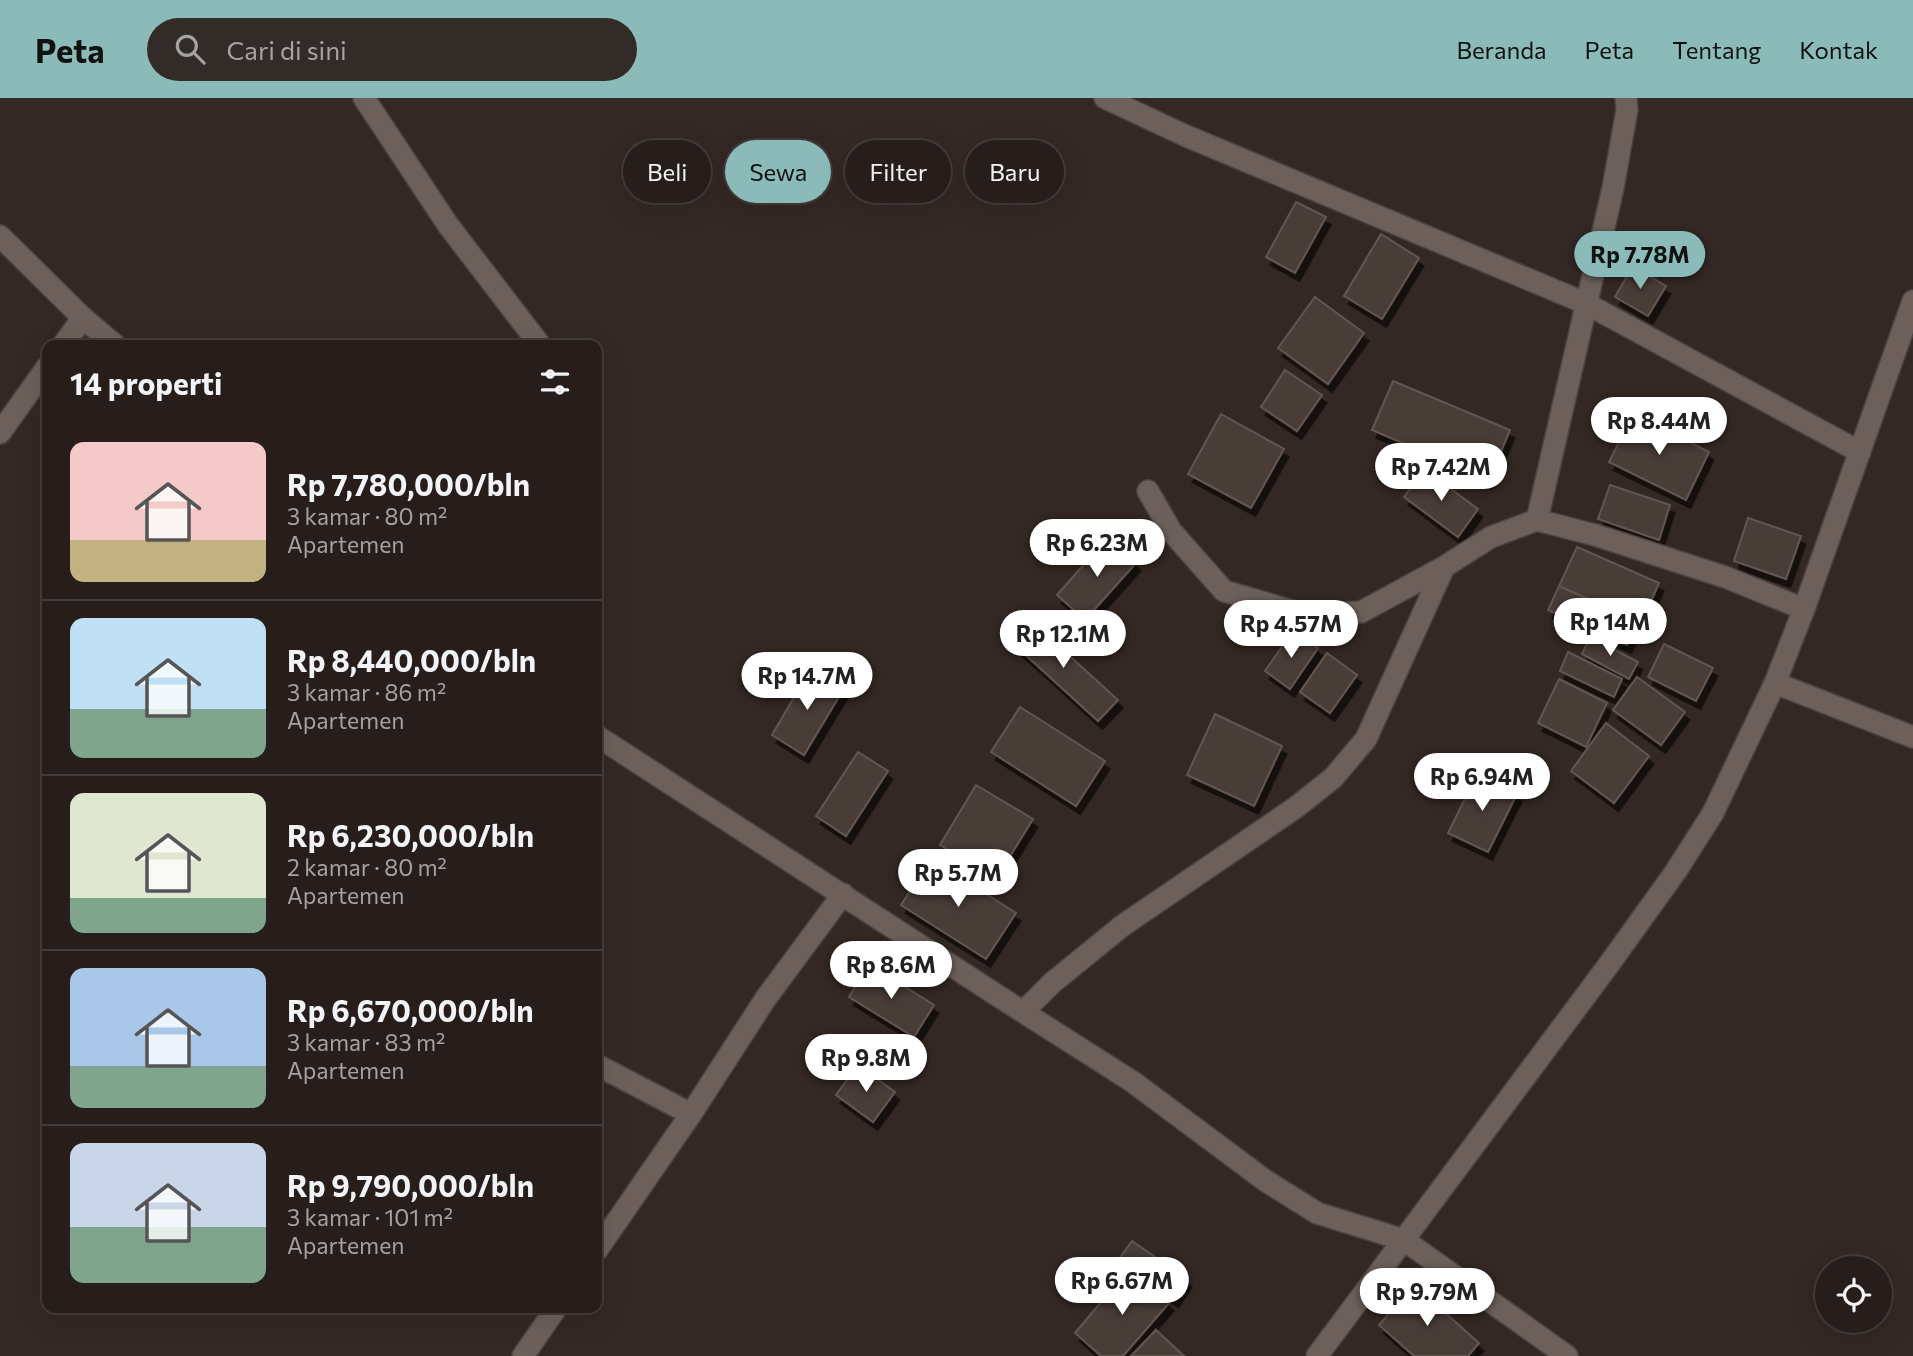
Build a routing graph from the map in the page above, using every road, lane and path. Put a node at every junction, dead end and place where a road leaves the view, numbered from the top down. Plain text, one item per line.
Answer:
1 (364, 98) edge
2 (1105, 98) edge
3 (1626, 98) edge
4 (0, 236) edge
5 (1913, 301) edge
6 (1585, 303) junction
7 (83, 318) junction
8 (67, 340) edge
9 (109, 340) edge
10 (536, 340) edge
11 (42, 374) edge
12 (0, 433) edge
13 (1860, 452) junction
14 (1148, 491) dead end
15 (1537, 520) junction
16 (1444, 567) junction
17 (1804, 609) junction
18 (1775, 683) junction
19 (1913, 737) edge
20 (602, 739) edge
21 (843, 894) junction
22 (1023, 1012) junction
23 (602, 1068) edge
24 (691, 1114) junction
25 (1404, 1240) junction
26 (602, 1243) edge
27 (553, 1313) edge
28 (523, 1356) edge
29 (1317, 1356) edge
30 (1567, 1356) edge

1 - 10 street
2 - 6 street
3 - 6 street
4 - 7 street
5 - 13 street
6 - 13 street
6 - 15 street
7 - 8 street
7 - 9 street
11 - 12 street
13 - 17 street
14 - 16 street
15 - 16 street
15 - 17 street
16 - 22 street
17 - 18 street
18 - 19 street
18 - 25 street
20 - 21 street
21 - 22 street
21 - 24 street
22 - 25 street
23 - 24 street
24 - 26 street
25 - 29 street
25 - 30 street
27 - 28 street

